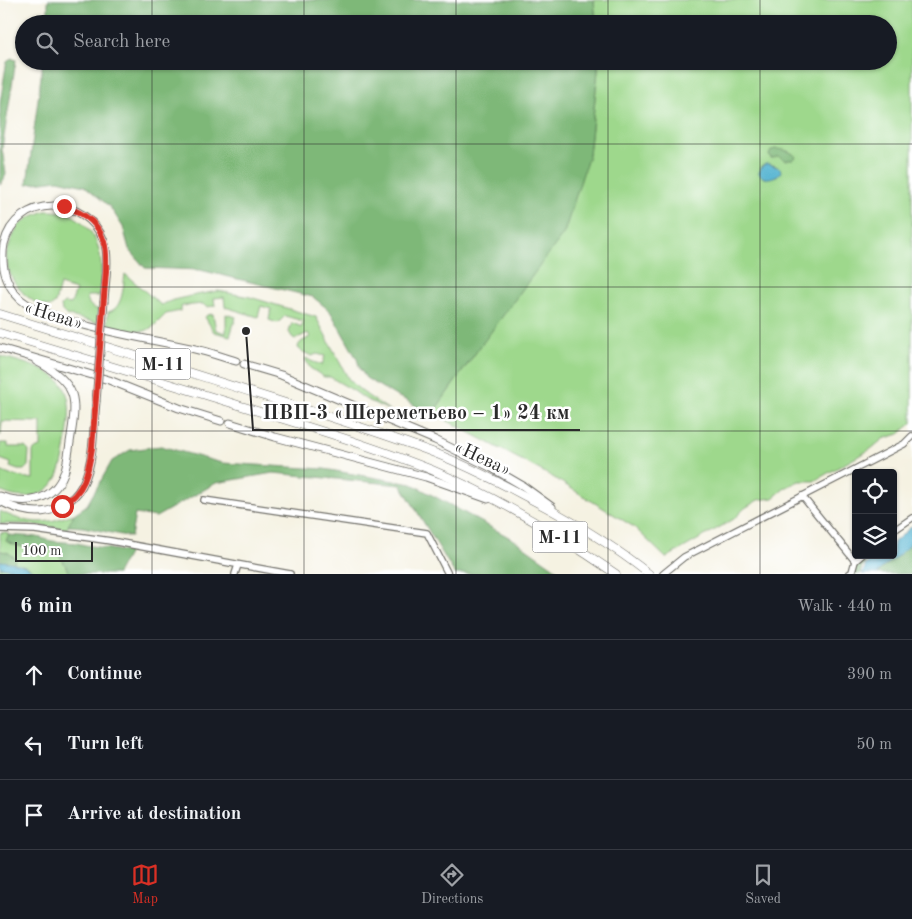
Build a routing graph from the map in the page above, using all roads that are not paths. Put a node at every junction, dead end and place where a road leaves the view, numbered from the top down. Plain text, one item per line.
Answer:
1 (0, 314) edge
2 (0, 333) edge
3 (0, 348) edge
4 (22, 354) junction
5 (236, 361) dead end
6 (244, 364) dead end
7 (221, 420) dead end
8 (230, 423) dead end
9 (912, 436) edge
10 (0, 496) edge
11 (802, 496) junction
12 (204, 500) dead end
13 (0, 501) edge
14 (502, 504) junction
15 (562, 515) junction
16 (912, 518) edge
17 (897, 527) edge
18 (0, 529) edge
19 (857, 559) edge
20 (855, 561) junction
21 (238, 565) junction
22 (648, 573) edge
23 (235, 574) edge
24 (290, 574) edge
25 (448, 574) edge
26 (616, 574) edge
27 (663, 574) edge
28 (849, 574) edge

1 - 15 highway, «Нева» / М-11
2 - 14 highway, «Нева» / М-11
3 - 4 main road, М-11
4 - 7 main road, М-11
4 - 10 main road, М-11
5 - 13 main road, М-11, bridge
6 - 15 main road, М-11
8 - 14 main road, М-11
9 - 11 street
11 - 20 street
11 - 27 street
12 - 25 street
14 - 26 highway, «Нева» / М-11
15 - 22 highway, «Нева» / М-11
16 - 17 street
18 - 21 street
19 - 20 street
20 - 28 street
21 - 23 street
21 - 24 street

